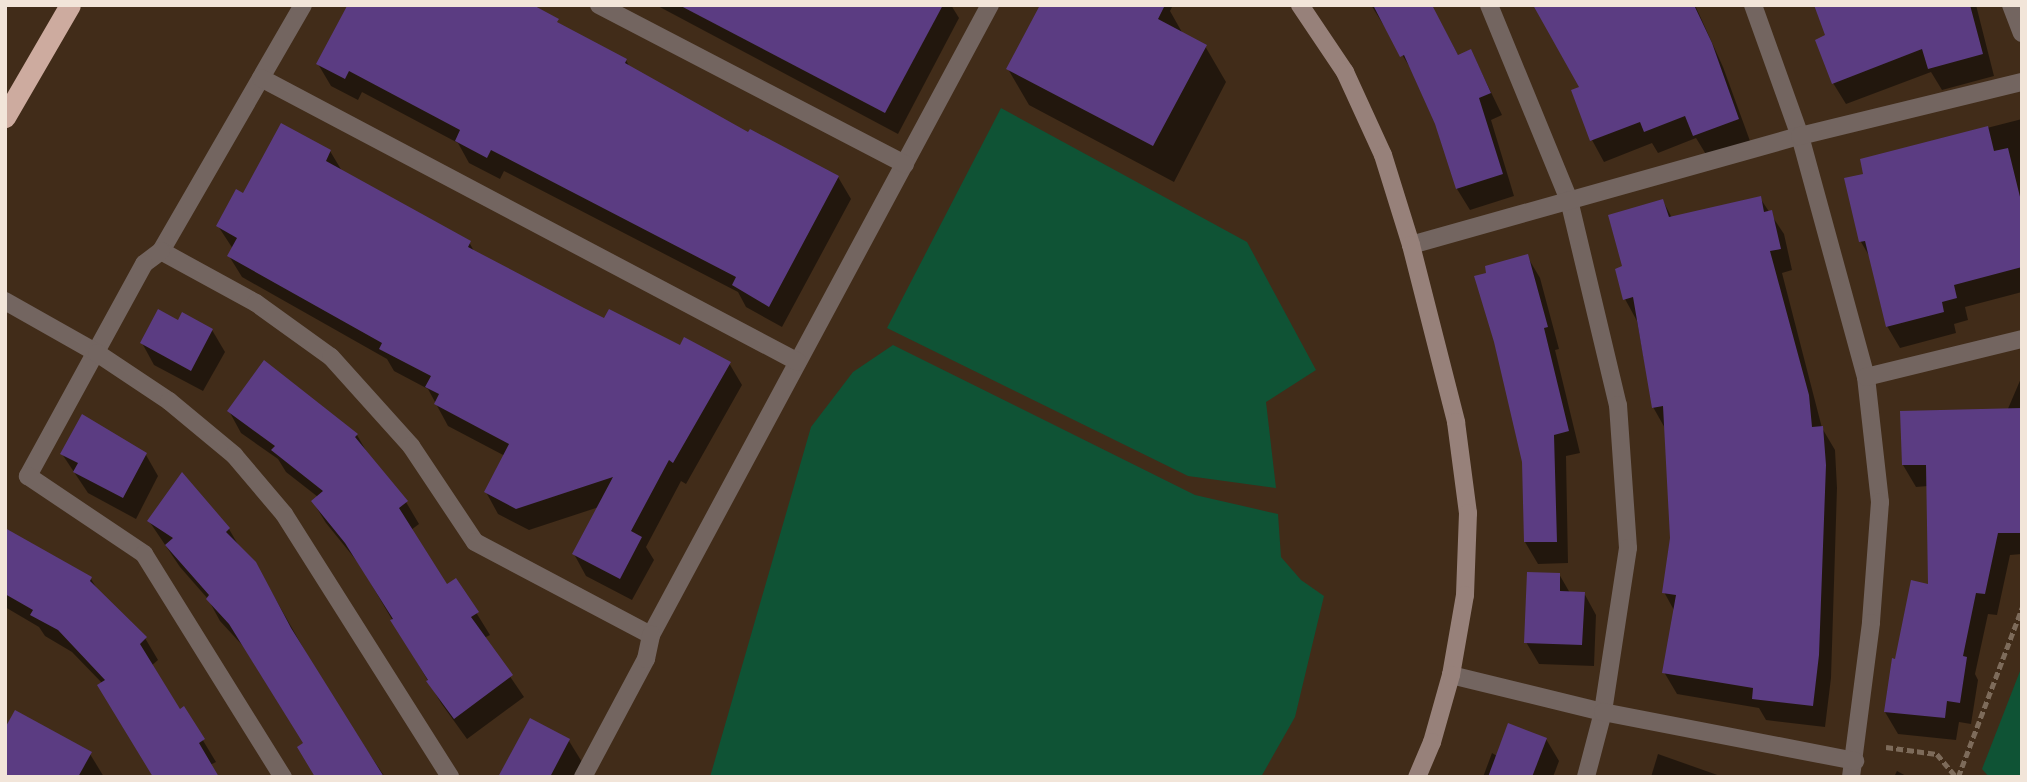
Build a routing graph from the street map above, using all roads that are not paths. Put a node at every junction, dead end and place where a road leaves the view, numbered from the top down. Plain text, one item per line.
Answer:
1 (70, 5) edge
2 (303, 5) edge
3 (599, 5) edge
4 (990, 5) edge
5 (1300, 5) edge
6 (1489, 5) edge
7 (1753, 5) edge
8 (2011, 5) edge
9 (2022, 33) edge
10 (261, 78) junction
11 (2022, 82) edge
12 (5, 117) edge
13 (1800, 136) junction
14 (905, 164) junction
15 (1569, 200) junction
16 (1411, 245) junction
17 (161, 251) junction
18 (5, 301) edge
19 (2022, 339) edge
20 (97, 353) junction
21 (798, 362) junction
22 (1866, 377) junction
23 (650, 635) junction
24 (1451, 675) junction
25 (1603, 712) junction
26 (1853, 769) edge
27 (283, 777) edge
28 (450, 777) edge
29 (583, 777) edge
30 (1417, 777) edge
31 (1586, 777) edge

1 - 12 highway
2 - 10 street
3 - 14 street
4 - 14 street
5 - 16 street
6 - 15 street
7 - 13 street
8 - 9 street
10 - 17 street
10 - 21 street
11 - 13 street
13 - 15 street
13 - 22 street
14 - 21 street
15 - 16 street
15 - 25 street
16 - 24 street
17 - 20 street
17 - 23 street
18 - 20 street
19 - 22 street
20 - 27 street
20 - 28 street
21 - 23 street
22 - 26 street
23 - 29 street
24 - 25 street
24 - 30 street
25 - 26 street
25 - 31 street

